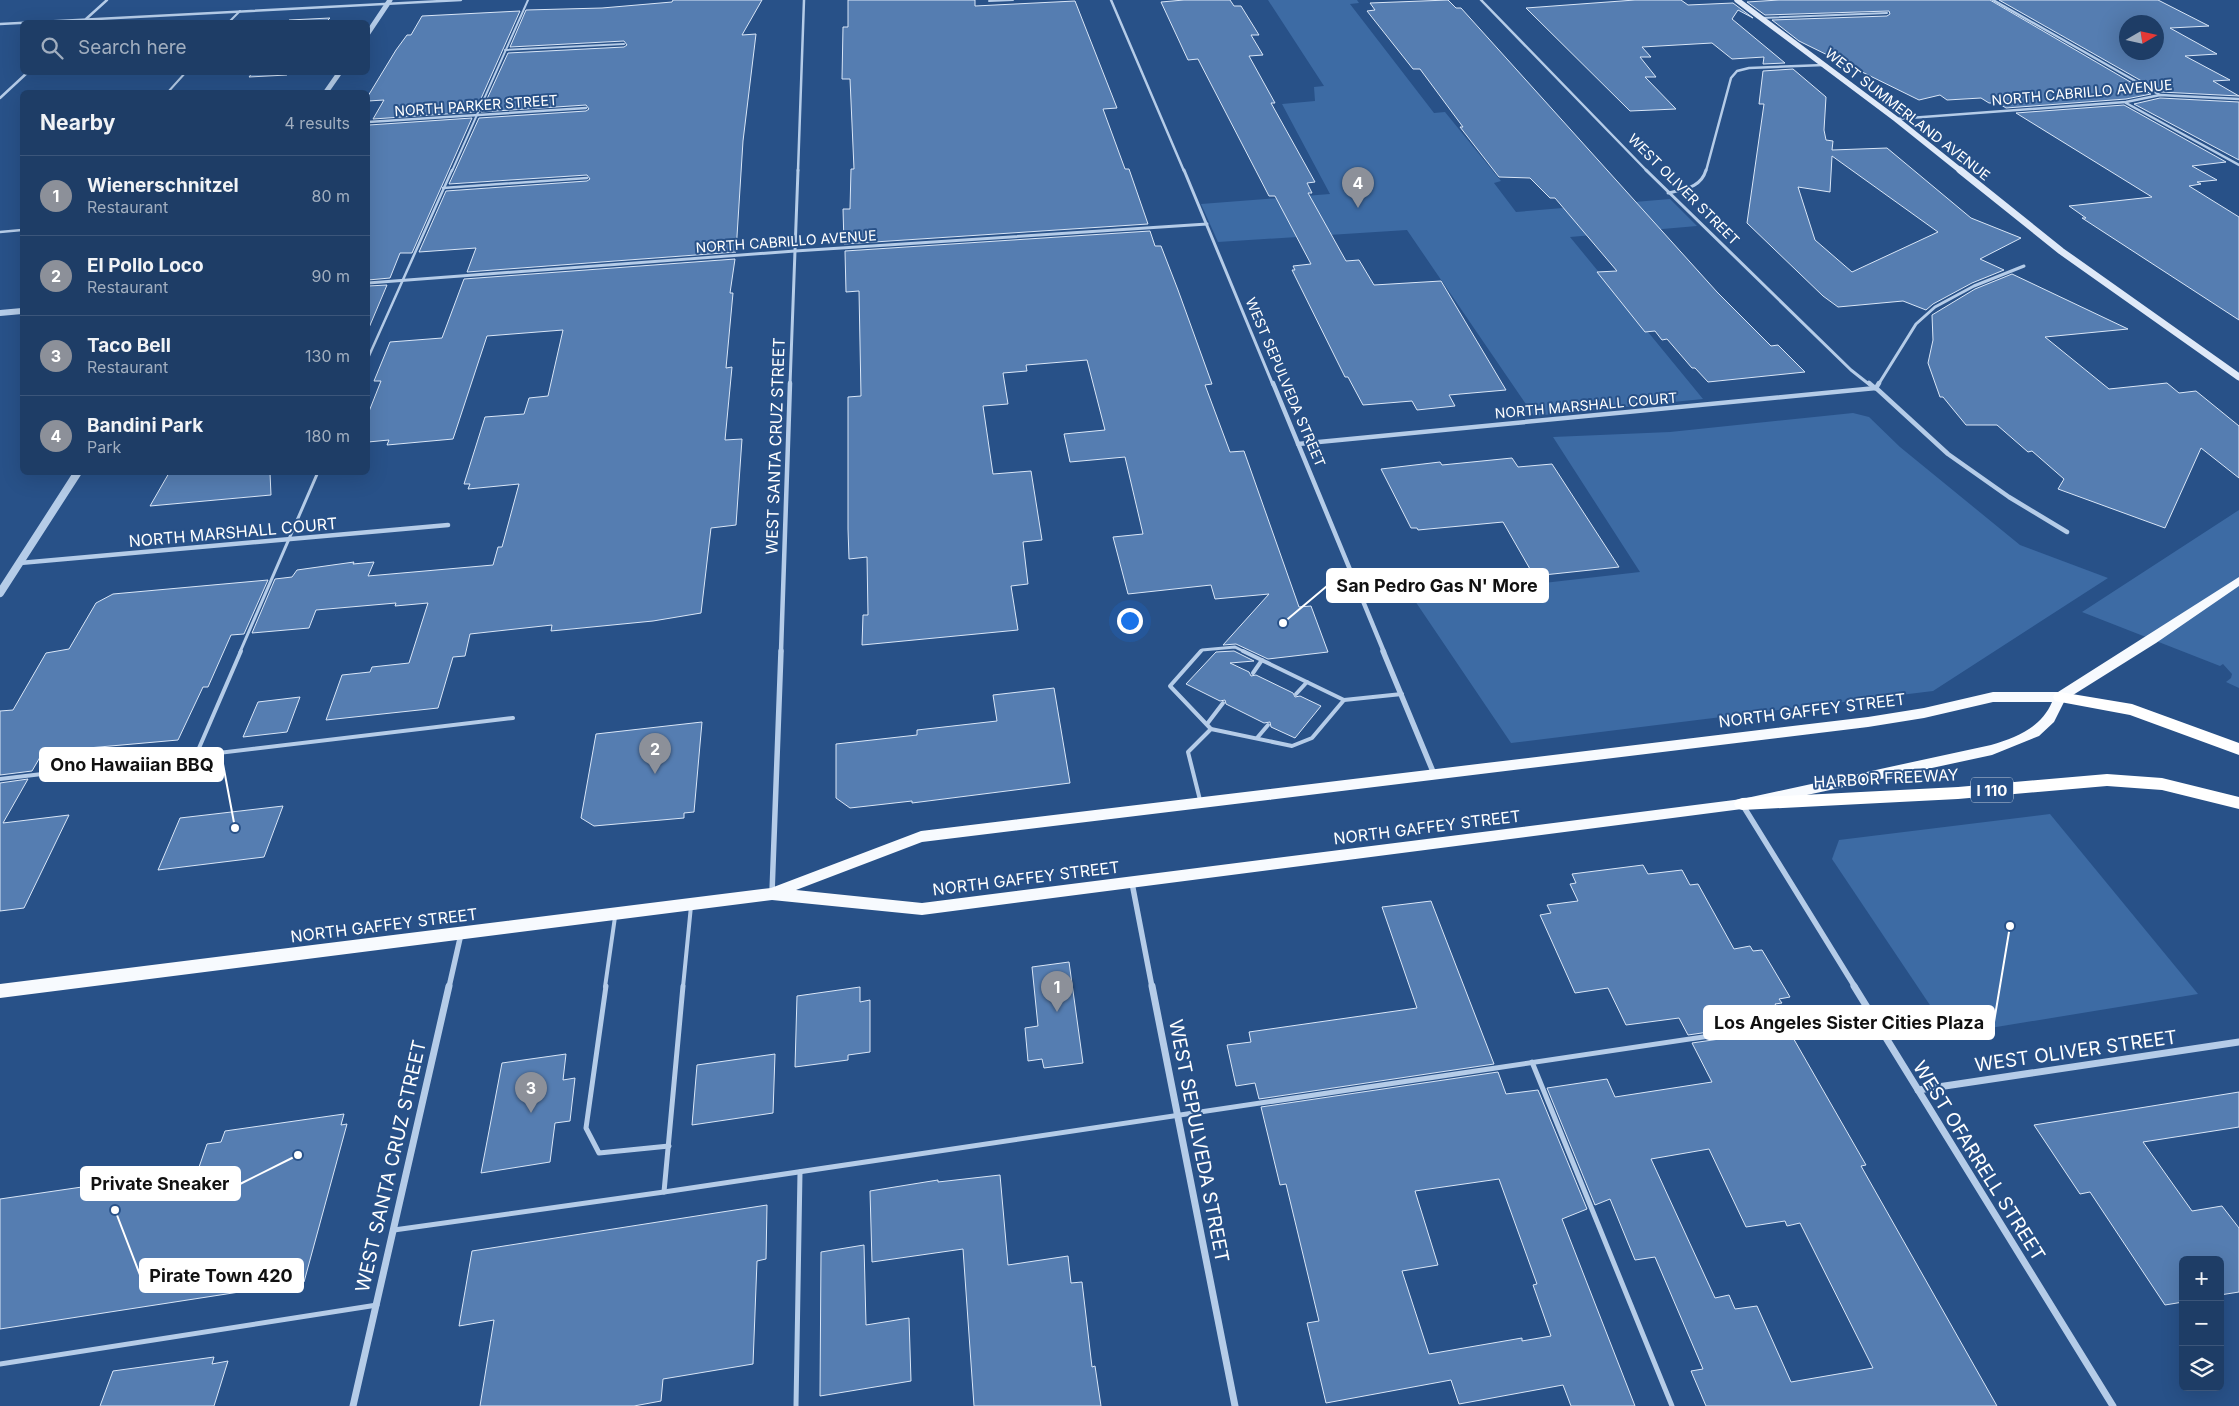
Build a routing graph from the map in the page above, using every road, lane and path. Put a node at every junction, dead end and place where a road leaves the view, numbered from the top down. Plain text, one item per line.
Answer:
1 (107, 0) edge
2 (460, 0) edge
3 (528, 0) edge
4 (804, 0) edge
5 (1013, 0) edge
6 (1111, 0) edge
7 (1481, 0) edge
8 (1736, 0) edge
9 (1993, 0) edge
10 (389, 1) edge
11 (989, 1) dead end
12 (240, 11) junction
13 (1887, 13) dead end
14 (1761, 18) junction
15 (86, 19) junction
16 (69, 20) edge
17 (231, 20) edge
18 (20, 23) edge
19 (0, 24) edge
20 (370, 29) edge
21 (624, 44) dead end
22 (505, 50) junction
23 (1825, 65) junction
24 (25, 75) edge
25 (183, 75) edge
26 (338, 75) edge
27 (170, 90) edge
28 (327, 90) edge
29 (2160, 95) junction
30 (0, 98) edge
31 (2239, 99) edge
32 (2126, 102) junction
33 (586, 108) dead end
34 (476, 115) junction
35 (1896, 119) junction
36 (370, 122) edge
37 (2239, 166) edge
38 (587, 178) dead end
39 (443, 188) junction
40 (1668, 192) junction
41 (1207, 224) junction
42 (20, 230) edge
43 (0, 232) edge
44 (795, 251) junction
45 (2024, 266) dead end
46 (401, 281) junction
47 (370, 283) edge
48 (20, 312) edge
49 (0, 314) edge
50 (370, 353) edge
51 (2239, 377) edge
52 (1876, 388) junction
53 (1298, 444) junction
54 (76, 475) edge
55 (317, 475) edge
56 (448, 525) dead end
57 (2067, 532) dead end
58 (288, 541) junction
59 (20, 563) junction
60 (2239, 580) edge
61 (0, 593) edge
62 (1262, 660) junction
63 (1253, 673) dead end
64 (1307, 682) junction
65 (1296, 694) dead end
66 (1402, 694) junction
67 (2060, 697) junction
68 (1344, 700) junction
69 (1223, 703) dead end
70 (513, 718) dead end
71 (1207, 724) junction
72 (1268, 725) dead end
73 (1211, 729) junction
74 (1257, 738) junction
75 (2239, 749) edge
76 (196, 754) junction
77 (1434, 775) junction
78 (0, 779) edge
79 (1201, 803) junction
80 (2239, 803) edge
81 (1742, 804) junction
82 (1132, 883) junction
83 (772, 894) junction
84 (691, 904) junction
85 (615, 913) junction
86 (461, 934) junction
87 (0, 991) edge
88 (1871, 1012) junction
89 (2239, 1042) edge
90 (1532, 1062) junction
91 (1918, 1090) junction
92 (1178, 1114) junction
93 (669, 1146) junction
94 (800, 1172) junction
95 (664, 1192) junction
96 (392, 1230) junction
97 (376, 1305) junction
98 (0, 1364) edge
99 (353, 1406) edge
100 (796, 1406) edge
101 (1235, 1406) edge
102 (1672, 1406) edge
103 (2113, 1406) edge

1 - 15 street
2 - 10 street
3 - 22 lane
4 - 44 street, WEST SANTA CRUZ STREET
5 - 11 lane
6 - 41 street, WEST SEPULVEDA STREET
7 - 40 street, WEST OLIVER STREET
8 - 14 main road, WEST SUMMERLAND AVENUE
9 - 29 street
10 - 12 street
10 - 20 street
12 - 15 street
12 - 17 lane
13 - 14 lane
14 - 23 main road, WEST SUMMERLAND AVENUE
15 - 16 street
18 - 19 street
21 - 22 lane
22 - 34 lane
23 - 35 main road, WEST SUMMERLAND AVENUE
23 - 40 street
24 - 30 street
25 - 27 lane
26 - 28 street
29 - 31 street, NORTH CABRILLO AVENUE
29 - 32 street, NORTH CABRILLO AVENUE
32 - 35 street, NORTH CABRILLO AVENUE
32 - 37 street
33 - 34 street, NORTH PARKER STREET
34 - 36 street, NORTH PARKER STREET
34 - 39 lane
35 - 51 main road, WEST SUMMERLAND AVENUE
38 - 39 lane
39 - 46 lane
40 - 52 street, WEST OLIVER STREET
41 - 44 street, NORTH CABRILLO AVENUE
41 - 53 street, WEST SEPULVEDA STREET
42 - 43 lane
44 - 46 street, NORTH CABRILLO AVENUE
44 - 83 street, WEST SANTA CRUZ STREET
45 - 52 street
46 - 47 street, NORTH CABRILLO AVENUE
46 - 50 lane
48 - 49 street
52 - 53 street, NORTH MARSHALL COURT
52 - 57 street
53 - 66 street, WEST SEPULVEDA STREET
54 - 59 street
55 - 58 lane
56 - 58 street, NORTH MARSHALL COURT
58 - 59 street, NORTH MARSHALL COURT
58 - 76 lane
59 - 61 street
60 - 67 main road
62 - 63 lane
62 - 64 lane
62 - 71 lane
64 - 65 lane
64 - 68 lane
66 - 68 lane
66 - 77 street, WEST SEPULVEDA STREET
67 - 75 highway
67 - 77 main road, NORTH GAFFEY STREET
67 - 81 main road, NORTH GAFFEY STREET
68 - 74 lane
69 - 71 lane
70 - 76 lane
71 - 73 lane
72 - 74 lane
73 - 74 lane
73 - 79 lane
76 - 78 lane
77 - 79 main road, NORTH GAFFEY STREET
79 - 83 main road, NORTH GAFFEY STREET
80 - 81 highway, HARBOR FREEWAY / I 110
81 - 82 main road, NORTH GAFFEY STREET
81 - 88 street, WEST OFARRELL STREET
82 - 83 main road, NORTH GAFFEY STREET
82 - 92 street, WEST SEPULVEDA STREET
83 - 84 main road, NORTH GAFFEY STREET
84 - 85 main road, NORTH GAFFEY STREET
84 - 93 lane
85 - 86 main road, NORTH GAFFEY STREET
85 - 93 lane
86 - 87 main road, NORTH GAFFEY STREET
86 - 96 street, WEST SANTA CRUZ STREET
88 - 90 lane
88 - 91 street, WEST OFARRELL STREET
89 - 91 street, WEST OLIVER STREET
90 - 92 lane
90 - 102 lane
91 - 103 street, WEST OFARRELL STREET
92 - 94 lane
92 - 101 street, WEST SEPULVEDA STREET
93 - 95 lane
94 - 95 lane
94 - 100 lane
95 - 96 lane
96 - 97 street, WEST SANTA CRUZ STREET
97 - 98 lane
97 - 99 street, WEST SANTA CRUZ STREET

